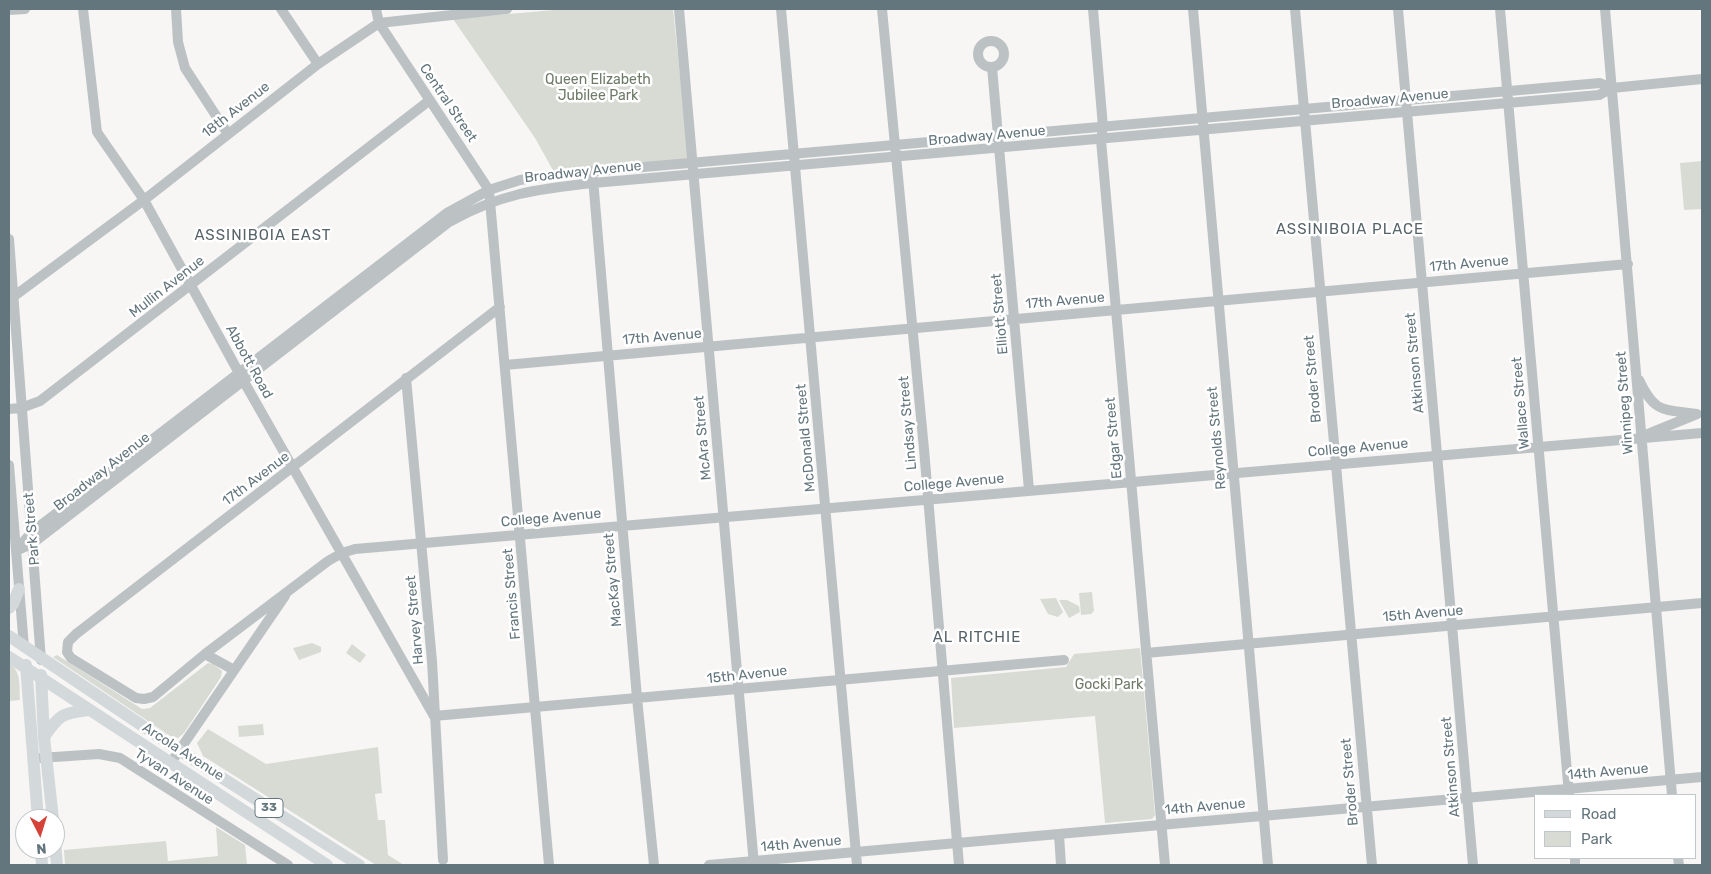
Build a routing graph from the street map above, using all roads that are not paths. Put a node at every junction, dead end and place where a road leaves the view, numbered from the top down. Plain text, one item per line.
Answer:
1 (25, 9) edge
2 (83, 9) edge
3 (176, 9) edge
4 (281, 9) edge
5 (376, 9) edge
6 (507, 9) edge
7 (679, 9) edge
8 (781, 9) edge
9 (882, 9) edge
10 (1093, 9) edge
11 (1193, 9) edge
12 (1295, 9) edge
13 (1398, 9) edge
14 (1500, 9) edge
15 (1605, 9) edge
16 (9, 10) edge
17 (474, 10) edge
18 (378, 23) junction
19 (318, 64) junction
20 (992, 67) dead end
21 (1702, 80) edge
22 (1612, 88) junction
23 (1508, 97) junction
24 (430, 100) junction
25 (1407, 107) junction
26 (1303, 116) junction
27 (1203, 125) junction
28 (1103, 127) junction
29 (228, 134) junction
30 (998, 136) junction
31 (1101, 140) junction
32 (895, 145) junction
33 (999, 148) junction
34 (794, 153) junction
35 (896, 157) junction
36 (694, 163) junction
37 (796, 166) junction
38 (592, 172) junction
39 (695, 175) junction
40 (593, 184) junction
41 (490, 195) junction
42 (144, 200) junction
43 (9, 239) edge
44 (1628, 264) junction
45 (1524, 273) junction
46 (1422, 282) junction
47 (192, 285) junction
48 (1319, 292) junction
49 (11, 297) edge
50 (1218, 301) junction
51 (500, 307) junction
52 (1116, 310) junction
53 (1014, 319) junction
54 (913, 328) junction
55 (811, 337) junction
56 (708, 347) junction
57 (607, 356) junction
58 (505, 365) junction
59 (1637, 375) junction
60 (241, 376) junction
61 (406, 378) junction
62 (21, 408) junction
63 (9, 409) edge
64 (1700, 413) edge
65 (1702, 433) edge
66 (1640, 437) junction
67 (1539, 446) junction
68 (1438, 455) junction
69 (1335, 464) junction
70 (9, 465) edge
71 (293, 468) junction
72 (1234, 473) junction
73 (1132, 482) junction
74 (1029, 490) junction
75 (928, 499) junction
76 (826, 508) junction
77 (723, 517) junction
78 (623, 526) junction
79 (520, 534) junction
80 (33, 537) junction
81 (421, 543) junction
82 (16, 551) junction
83 (342, 553) junction
84 (19, 589) junction
85 (286, 595) junction
86 (1702, 603) edge
87 (1655, 607) junction
88 (9, 608) edge
89 (1553, 616) junction
90 (1451, 626) junction
91 (1350, 635) junction
92 (9, 636) edge
93 (1249, 644) junction
94 (24, 647) junction
95 (1146, 653) junction
96 (205, 654) junction
97 (9, 657) edge
98 (41, 660) junction
99 (1064, 660) dead end
100 (26, 668) junction
101 (234, 670) junction
102 (942, 671) junction
103 (99, 675) joint
104 (42, 679) junction
105 (841, 680) junction
106 (738, 688) junction
107 (637, 698) junction
108 (535, 707) junction
109 (88, 710) junction
110 (434, 716) junction
111 (44, 737) junction
112 (180, 750) junction
113 (46, 757) junction
114 (32, 759) junction
115 (170, 764) junction
116 (1702, 778) edge
117 (1671, 780) junction
118 (1569, 792) edge
119 (1534, 794) edge
120 (1535, 794) edge
121 (1672, 794) edge
122 (1468, 798) junction
123 (1367, 807) junction
124 (37, 809) edge
125 (52, 809) edge
126 (1263, 816) junction
127 (1161, 825) junction
128 (1059, 835) junction
129 (957, 844) junction
130 (856, 853) junction
131 (754, 863) edge
132 (444, 864) edge
133 (288, 865) edge
134 (327, 865) edge
135 (359, 865) edge
136 (549, 865) edge
137 (654, 865) edge
138 (710, 865) edge
139 (857, 865) edge
140 (959, 865) edge
141 (1061, 865) edge
142 (1164, 865) edge
143 (1268, 865) edge
144 (1372, 865) edge
145 (1473, 865) edge

1 - 16 street
2 - 42 street, Abbott Road
3 - 29 street
4 - 19 street
5 - 18 street
6 - 17 street, 18th Avenue
7 - 36 street, McAra Street
8 - 34 street, McDonald Street
9 - 32 street, Lindsay Street
10 - 28 street, Edgar Street
11 - 27 street, Reynolds Street
12 - 26 street, Broder Street
13 - 25 street, Atkinson Street
14 - 23 street, Wallace Street
15 - 22 street, Winnipeg Street
17 - 18 street, 18th Avenue
18 - 19 street, 18th Avenue
18 - 24 street, Central Street
19 - 29 street, 18th Avenue
20 - 30 street, Elliott Street
21 - 22 street, Broadway Avenue
22 - 23 street, Broadway Avenue
22 - 44 street, Winnipeg Street
23 - 25 street, Broadway Avenue
23 - 45 street, Wallace Street
24 - 41 street, Central Street
24 - 47 street, Mullin Avenue
25 - 26 street, Broadway Avenue
25 - 46 street, Atkinson Street
26 - 27 street, Broadway Avenue
26 - 48 street, Broder Street
27 - 28 street, Broadway Avenue
27 - 31 street, Broadway Avenue
27 - 50 street, Reynolds Street
28 - 30 street, Broadway Avenue
28 - 31 street, Edgar Street
29 - 42 street, 18th Avenue
30 - 32 street, Broadway Avenue
30 - 33 street, Elliott Street
31 - 33 street, Broadway Avenue
31 - 52 street, Edgar Street
32 - 34 street, Broadway Avenue
32 - 35 street, Lindsay Street
33 - 35 street, Broadway Avenue
33 - 53 street, Elliott Street
34 - 36 street, Broadway Avenue
34 - 37 street, McDonald Street
35 - 37 street, Broadway Avenue
35 - 54 street, Lindsay Street
36 - 38 street, Broadway Avenue
36 - 39 street, McAra Street
37 - 39 street, Broadway Avenue
37 - 55 street, McDonald Street
38 - 40 street, MacKay Street
38 - 41 street, Broadway Avenue
39 - 40 street, Broadway Avenue
39 - 56 street, McAra Street
40 - 41 street, Broadway Avenue
40 - 57 street, MacKay Street
41 - 51 street, Francis Street
41 - 60 street, Broadway Avenue
42 - 47 street, Abbott Road
42 - 49 street, 18th Avenue
43 - 49 street, Park Street
44 - 45 street, 17th Avenue
44 - 59 street, Winnipeg Street
45 - 46 street, 17th Avenue
45 - 67 street, Wallace Street
46 - 48 street, 17th Avenue
46 - 68 street, Atkinson Street
47 - 60 street, Abbott Road
47 - 62 street, Mullin Avenue
48 - 50 street, 17th Avenue
48 - 69 street, Broder Street
49 - 62 street, Park Street
50 - 52 street, 17th Avenue
50 - 72 street, Reynolds Street
51 - 58 street, Francis Street
51 - 61 street, 17th Avenue
52 - 53 street, 17th Avenue
52 - 73 street, Edgar Street
53 - 54 street, 17th Avenue
53 - 74 street, Elliott Street
54 - 55 street, 17th Avenue
54 - 75 street, Lindsay Street
55 - 56 street, 17th Avenue
55 - 76 street, McDonald Street
56 - 57 street, 17th Avenue
56 - 77 street, McAra Street
57 - 58 street, 17th Avenue
57 - 78 street, MacKay Street
58 - 79 street, Francis Street
59 - 64 street
59 - 66 street, Winnipeg Street
60 - 71 street, Abbott Road
60 - 80 street, Broadway Avenue
61 - 71 street, 17th Avenue
61 - 81 street, Harvey Street
62 - 63 street, Mullin Avenue
62 - 80 street, Park Street
64 - 66 street, College Avenue
65 - 66 street, College Avenue
66 - 67 street, College Avenue
66 - 87 street, Winnipeg Street
67 - 68 street, College Avenue
67 - 89 street, Wallace Street
68 - 69 street, College Avenue
68 - 90 street, Atkinson Street
69 - 72 street, College Avenue
69 - 91 street, Broder Street
70 - 82 street, Park Street
71 - 83 street, Abbott Road
71 - 103 street, 17th Avenue
72 - 73 street, College Avenue
72 - 93 street, Reynolds Street
73 - 74 street, College Avenue
73 - 95 street, Edgar Street
74 - 75 street, College Avenue
75 - 76 street, College Avenue
75 - 102 street, Lindsay Street
76 - 77 street, College Avenue
76 - 105 street, McDonald Street
77 - 78 street, College Avenue
77 - 106 street, McAra Street
78 - 79 street, College Avenue
78 - 107 street, MacKay Street
79 - 81 street, College Avenue
79 - 108 street, Francis Street
80 - 82 street, Broadway Avenue
80 - 98 street, Park Street
81 - 83 street, College Avenue
81 - 110 street, Harvey Street
82 - 84 street, Park Street
83 - 85 street, College Avenue
83 - 110 street, Abbott Road
84 - 88 main road
84 - 94 street, Park Street
85 - 96 street, College Avenue
85 - 101 street, College Avenue
86 - 87 street, 15th Avenue
87 - 89 street, 15th Avenue
87 - 117 street, Winnipeg Street
89 - 90 street, 15th Avenue
89 - 118 street, Wallace Street
90 - 91 street, 15th Avenue
90 - 122 street, Atkinson Street
91 - 93 street, 15th Avenue
91 - 123 street, Broder Street
92 - 94 main road, Arcola Avenue / 33
93 - 95 street, 15th Avenue
93 - 126 street, Reynolds Street
94 - 98 main road, Arcola Avenue / 33
94 - 100 main road, Park Street
95 - 127 street, Edgar Street
96 - 101 street
96 - 103 street, College Avenue
97 - 100 main road, Arcola Avenue / 33
98 - 104 main road, Park Street
98 - 112 main road, Arcola Avenue / 33
99 - 102 street, 15th Avenue
100 - 104 main road, Arcola Avenue / 33
100 - 114 main road, Park Street
101 - 112 street, College Avenue
102 - 105 street, 15th Avenue
102 - 129 street, Lindsay Street
104 - 109 main road, Arcola Avenue / 33
104 - 111 main road, Park Street
105 - 106 street, 15th Avenue
105 - 130 street, McDonald Street
106 - 107 street, 15th Avenue
106 - 131 street, McAra Street
107 - 108 street, 15th Avenue
107 - 137 street, MacKay Street
108 - 110 street, 15th Avenue
108 - 136 street, Francis Street
109 - 111 main road
109 - 115 main road, Arcola Avenue / 33
110 - 132 street, Harvey Street
111 - 113 main road, Park Street
112 - 115 street, College Avenue
112 - 135 main road, Arcola Avenue / 33
113 - 114 street, Tyvan Avenue
113 - 125 main road, Park Street
113 - 133 street, Tyvan Avenue
114 - 124 main road, Park Street
115 - 134 main road, Arcola Avenue / 33
116 - 117 street, 14th Avenue
117 - 118 street, 14th Avenue
117 - 121 street, Winnipeg Street
118 - 120 street, 14th Avenue
119 - 122 street, 14th Avenue
122 - 123 street, 14th Avenue
122 - 145 street, Atkinson Street
123 - 126 street, 14th Avenue
123 - 144 street, Broder Street
126 - 127 street, 14th Avenue
126 - 143 street, Reynolds Street
127 - 128 street, 14th Avenue
127 - 142 street, Edgar Street
128 - 129 street, 14th Avenue
128 - 141 street
129 - 130 street, 14th Avenue
129 - 140 street, Lindsay Street
130 - 131 street, 14th Avenue
130 - 139 street, McDonald Street
131 - 138 street, 14th Avenue

